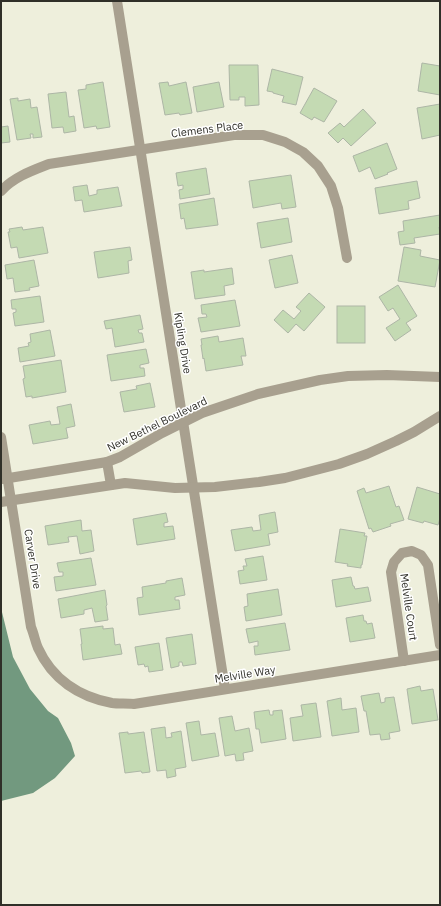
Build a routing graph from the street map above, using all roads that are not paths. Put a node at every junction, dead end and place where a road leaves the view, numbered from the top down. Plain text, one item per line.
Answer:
1 (117, 1) edge
2 (140, 150) junction
3 (1, 191) edge
4 (347, 258) dead end
5 (440, 377) edge
6 (440, 416) edge
7 (183, 422) junction
8 (1, 437) edge
9 (107, 462) junction
10 (4, 478) edge
11 (111, 485) junction
12 (193, 487) junction
13 (6, 501) edge
14 (440, 645) edge
15 (440, 655) edge
16 (404, 660) junction
17 (60, 679) joint
18 (225, 689) junction

1 - 2 street, Kipling Drive
2 - 3 street, Clemens Place
2 - 4 street, Clemens Place
2 - 7 street, Kipling Drive
5 - 7 street, New Bethel Boulevard
6 - 12 street
7 - 9 street, New Bethel Boulevard
7 - 12 street, Kipling Drive
8 - 10 street, Carver Drive
9 - 10 street, New Bethel Boulevard
9 - 11 street
10 - 13 street, Carver Drive
11 - 12 street
11 - 13 street
12 - 18 street, Kipling Drive
13 - 17 street, Carver Drive
14 - 16 street, Melville Court
15 - 16 street, Melville Way
16 - 18 street, Melville Way
17 - 18 street, Melville Way

